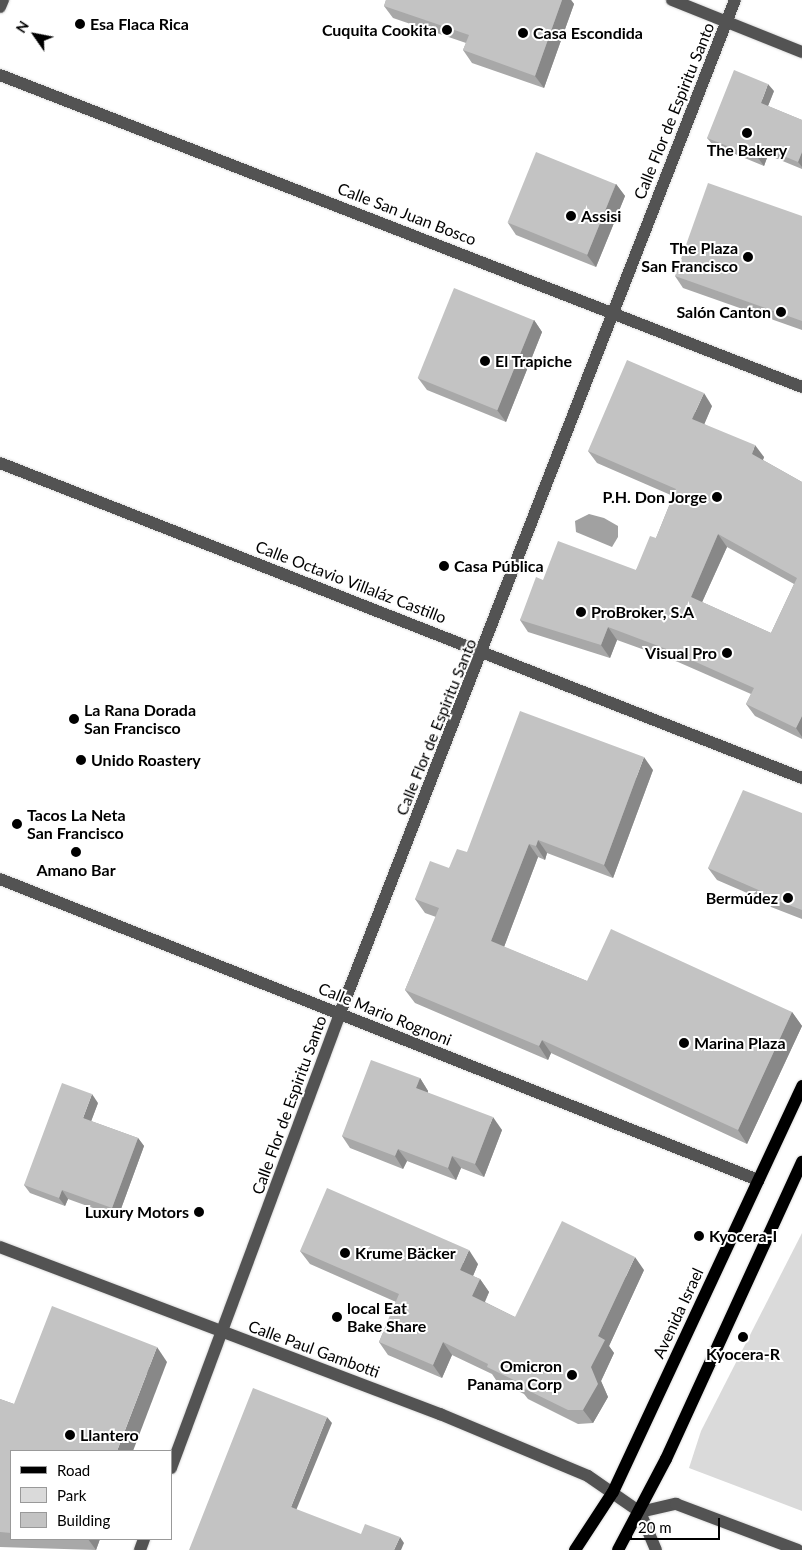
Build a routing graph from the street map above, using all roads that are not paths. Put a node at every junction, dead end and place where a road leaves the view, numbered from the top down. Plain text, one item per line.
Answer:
1 (3, 0) edge
2 (672, 0) edge
3 (735, 0) edge
4 (0, 7) edge
5 (727, 22) junction
6 (802, 52) edge
7 (0, 75) edge
8 (612, 310) junction
9 (802, 387) edge
10 (0, 463) edge
11 (484, 651) junction
12 (802, 778) edge
13 (0, 879) edge
14 (340, 1013) junction
15 (802, 1086) edge
16 (802, 1162) edge
17 (758, 1180) junction
18 (0, 1247) edge
19 (222, 1333) junction
20 (172, 1465) edge
21 (612, 1492) junction
22 (640, 1512) junction
23 (575, 1550) edge
24 (618, 1550) edge
25 (656, 1550) edge
26 (798, 1550) edge

1 - 4 street
2 - 5 street
3 - 5 street, Calle Flor de Espiritu Santo
5 - 6 street
5 - 8 street, Calle Flor de Espiritu Santo
7 - 8 street, Calle San Juan Bosco
8 - 9 street, Calle San Juan Bosco
8 - 11 street, Calle Flor de Espiritu Santo
10 - 11 street, Calle Octavio Villaláz Castillo
11 - 12 street, Calle Octavio Villaláz Castillo
11 - 14 street, Calle Flor de Espiritu Santo
13 - 14 street, Calle Mario Rognoni
14 - 17 street, Calle Mario Rognoni
14 - 19 street, Calle Flor de Espiritu Santo
15 - 17 main road, Avenida Israel
16 - 22 main road
17 - 21 main road, Avenida Israel
18 - 19 street, Calle Paul Gambotti
19 - 20 street, Calle Flor de Espiritu Santo
19 - 21 street, Calle Paul Gambotti
21 - 22 street, Calle Paul Gambotti
21 - 23 main road, Avenida Israel
22 - 24 main road
22 - 25 street
22 - 26 street

